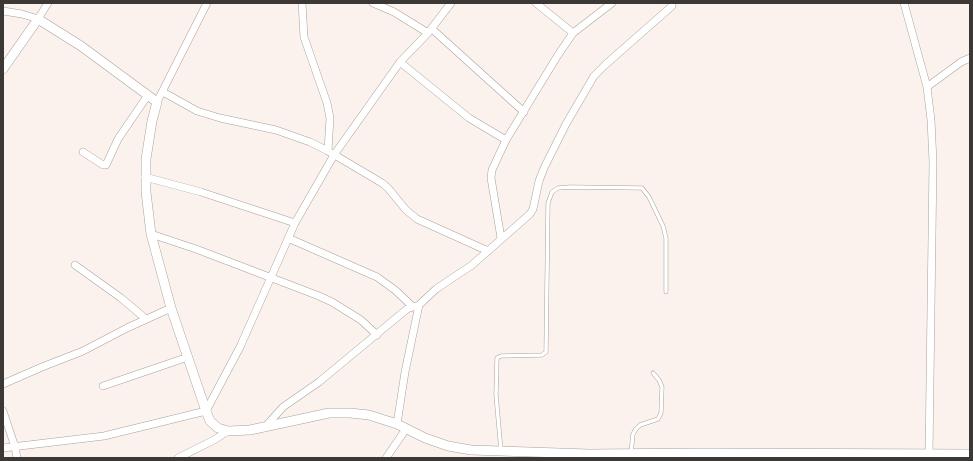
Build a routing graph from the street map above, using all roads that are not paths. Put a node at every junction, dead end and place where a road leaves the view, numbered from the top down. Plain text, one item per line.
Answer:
1 (48, 3) edge
2 (207, 3) edge
3 (302, 3) edge
4 (373, 3) edge
5 (451, 3) edge
6 (536, 3) edge
7 (612, 3) edge
8 (904, 3) edge
9 (672, 6) dead end
10 (3, 11) edge
11 (38, 19) junction
12 (430, 31) junction
13 (573, 33) junction
14 (970, 58) edge
15 (400, 62) junction
16 (3, 69) edge
17 (927, 87) junction
18 (163, 92) junction
19 (148, 95) junction
20 (157, 102) junction
21 (524, 112) junction
22 (506, 140) junction
23 (83, 152) dead end
24 (331, 153) junction
25 (145, 177) junction
26 (295, 222) junction
27 (151, 234) junction
28 (288, 238) junction
29 (502, 238) junction
30 (488, 250) junction
31 (75, 265) dead end
32 (271, 277) junction
33 (666, 292) dead end
34 (415, 305) junction
35 (171, 308) junction
36 (146, 319) junction
37 (377, 335) junction
38 (188, 357) junction
39 (653, 373) dead end
40 (3, 384) edge
41 (103, 386) dead end
42 (3, 411) edge
43 (206, 411) junction
44 (397, 424) junction
45 (266, 426) junction
46 (406, 429) junction
47 (228, 431) junction
48 (15, 447) junction
49 (3, 448) edge
50 (501, 451) junction
51 (631, 454) junction
52 (970, 454) edge
53 (513, 455) edge
54 (929, 455) junction
55 (588, 456) edge
56 (17, 458) edge
57 (178, 458) edge
58 (386, 458) edge

1 - 11 street
2 - 18 street
3 - 24 street
4 - 12 street
5 - 12 street
6 - 13 street
7 - 13 street
8 - 17 street
9 - 29 street
10 - 11 street
11 - 16 street
11 - 19 street
12 - 15 street
12 - 21 street
13 - 21 street
14 - 17 street
15 - 22 street
15 - 24 street
17 - 54 street
18 - 20 street
18 - 24 street
19 - 20 street
19 - 23 street
20 - 25 street
21 - 22 street
22 - 29 street
24 - 26 street
24 - 30 street
25 - 26 street
25 - 27 street
26 - 28 street
27 - 32 street
27 - 35 street
28 - 32 street
28 - 34 street
29 - 30 street
30 - 34 street
31 - 36 street
32 - 37 street
32 - 43 street
33 - 50 lane
34 - 37 street
34 - 44 street
35 - 36 street
35 - 38 street
36 - 40 street
37 - 45 street
38 - 41 street
38 - 43 street
39 - 51 lane
42 - 48 street
43 - 47 street
43 - 48 street
44 - 45 street
44 - 46 street
45 - 47 street
46 - 50 street
46 - 58 street
47 - 57 street
48 - 49 street
48 - 56 street
50 - 53 street
51 - 54 street
51 - 55 street
52 - 54 street
53 - 55 street

